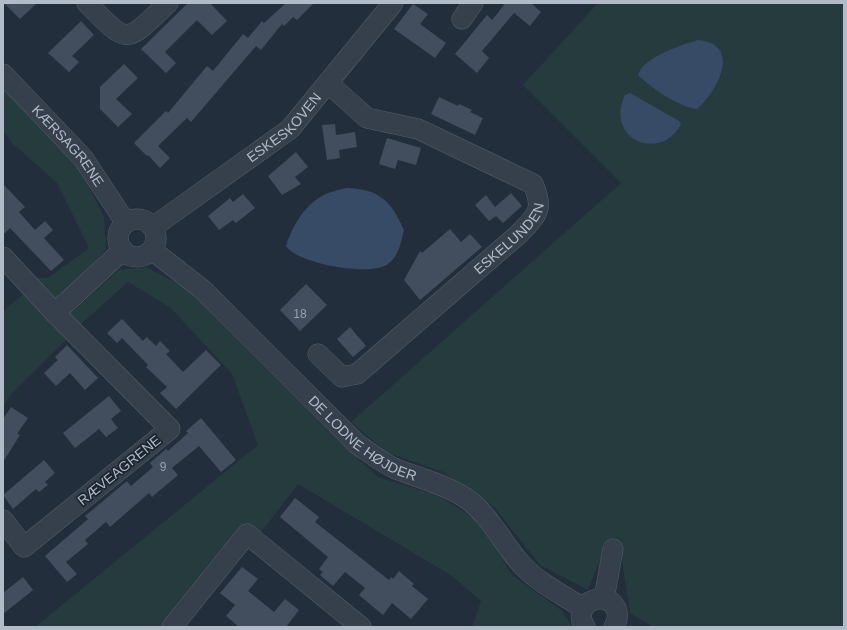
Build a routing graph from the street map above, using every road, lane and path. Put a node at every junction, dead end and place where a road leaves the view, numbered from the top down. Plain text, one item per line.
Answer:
1 (87, 3) edge
2 (168, 3) edge
3 (393, 3) edge
4 (3, 74) edge
5 (328, 83) junction
6 (126, 223) junction
7 (153, 227) junction
8 (123, 250) junction
9 (152, 250) junction
10 (3, 256) edge
11 (55, 313) junction
12 (318, 354) dead end
13 (3, 520) edge
14 (612, 549) dead end
15 (604, 599) junction
16 (584, 618) edge
17 (619, 626) edge
18 (172, 627) edge
19 (361, 627) edge

1 - 2 street
3 - 5 street, ESKESKOVEN
4 - 6 street, KÆRSAGRENE
5 - 7 street, ESKESKOVEN
5 - 12 street, ESKELUNDEN
6 - 7 street
6 - 8 street
7 - 9 street
8 - 9 street
8 - 11 street
9 - 16 street, DE LODNE HØJDER
10 - 11 street, RÆVEAGRENE
11 - 13 street, RÆVEAGRENE
14 - 15 street
15 - 16 street
15 - 17 street
18 - 19 street

